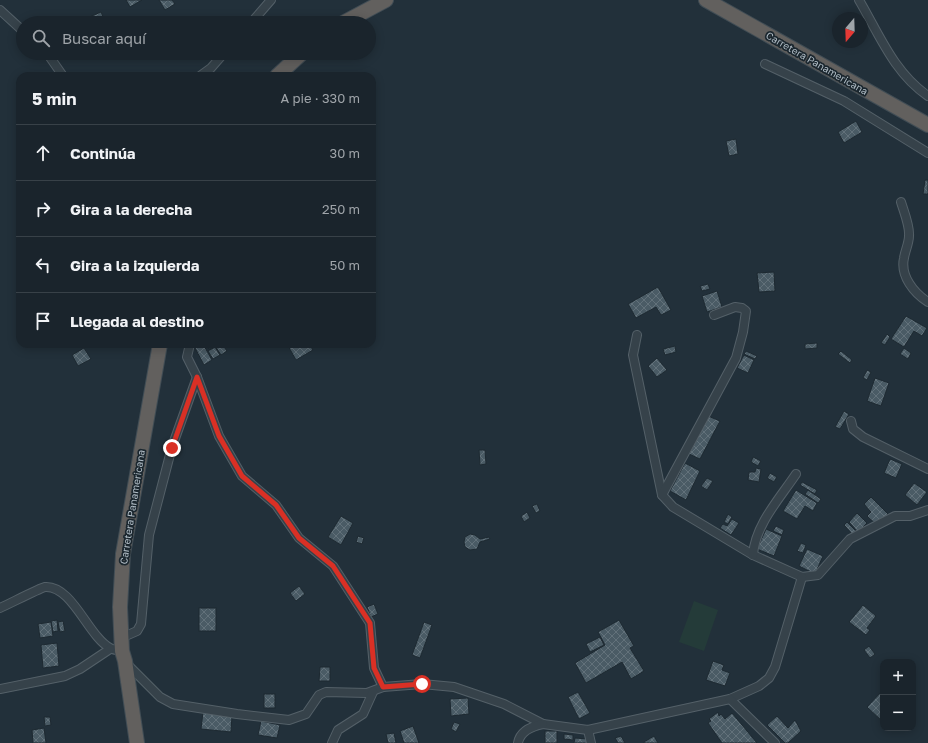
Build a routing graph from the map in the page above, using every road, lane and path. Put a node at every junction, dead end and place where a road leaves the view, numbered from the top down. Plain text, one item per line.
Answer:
1 (271, 0) edge
2 (386, 0) edge
3 (706, 0) edge
4 (859, 0) edge
5 (0, 10) edge
6 (257, 16) edge
7 (356, 16) edge
8 (16, 25) edge
9 (52, 60) edge
10 (218, 60) edge
11 (294, 60) edge
12 (765, 64) dead end
13 (59, 72) edge
14 (206, 72) edge
15 (281, 72) edge
16 (928, 96) edge
17 (928, 125) edge
18 (928, 153) edge
19 (901, 202) dead end
20 (928, 302) edge
21 (714, 315) dead end
22 (637, 335) dead end
23 (159, 348) edge
24 (189, 348) edge
25 (197, 377) junction
26 (851, 421) dead end
27 (928, 469) edge
28 (796, 474) dead end
29 (662, 495) junction
30 (928, 510) edge
31 (753, 555) junction
32 (802, 577) junction
33 (0, 608) edge
34 (119, 650) junction
35 (383, 687) junction
36 (0, 689) edge
37 (373, 692) junction
38 (730, 699) junction
39 (543, 724) junction
40 (588, 730) junction
41 (136, 743) edge
42 (332, 743) edge
43 (518, 743) edge
44 (591, 743) edge
45 (775, 743) edge

1 - 6 street
2 - 7 highway
3 - 17 highway, Carretera Panamericana
4 - 16 street
5 - 8 street
9 - 13 street
10 - 14 street
11 - 15 highway
12 - 18 street
19 - 20 street
21 - 29 street
22 - 29 street
23 - 34 highway, Carretera Panamericana
24 - 25 street
25 - 34 street
25 - 35 street
26 - 27 street
28 - 31 street
29 - 31 street
30 - 32 street
31 - 32 street
32 - 38 street
33 - 34 street
34 - 36 street
34 - 37 street
34 - 41 highway, Carretera Panamericana
35 - 37 street
35 - 39 street
37 - 42 street
38 - 40 street
38 - 45 street
39 - 40 street
39 - 43 street
40 - 44 street

